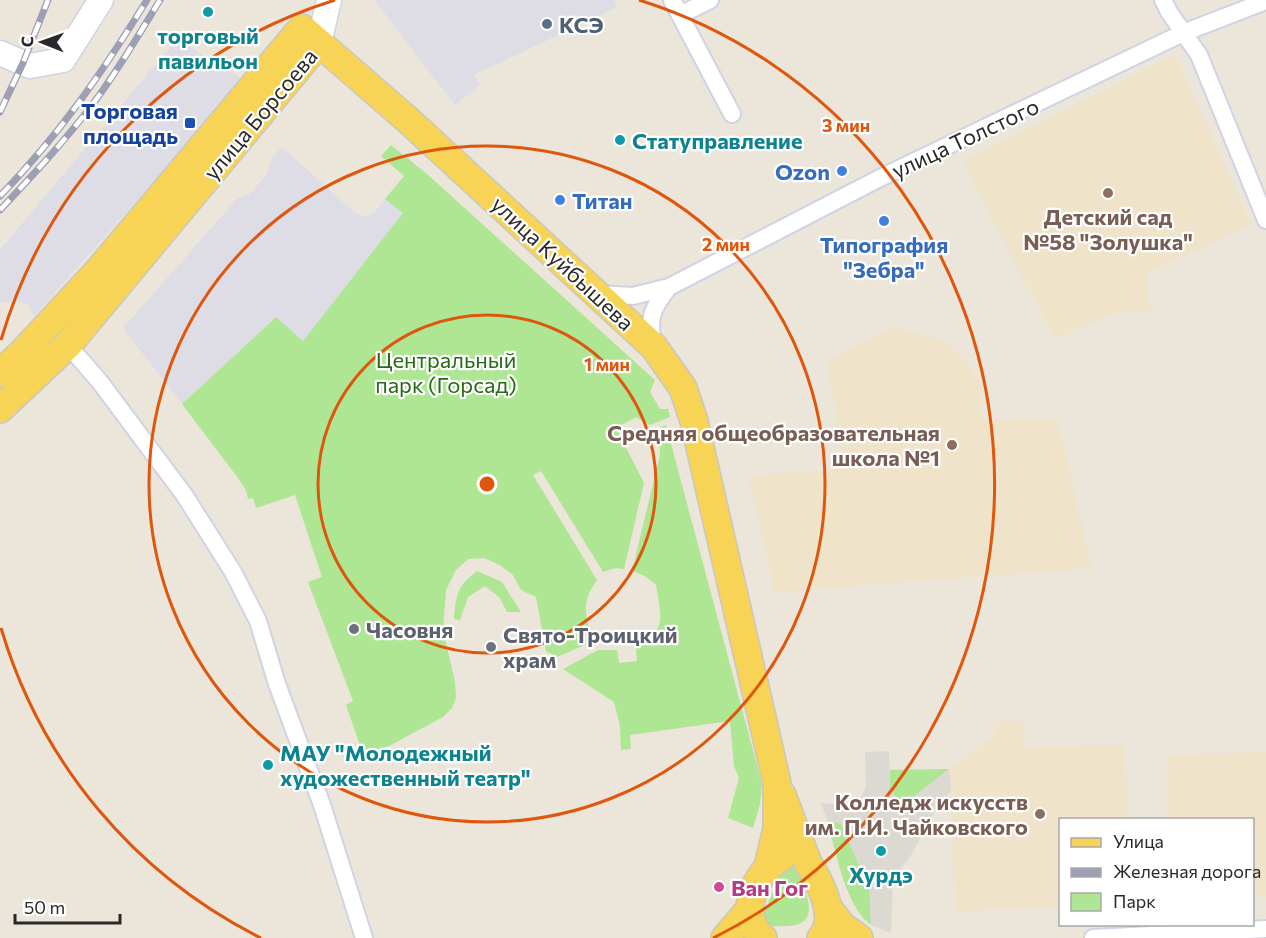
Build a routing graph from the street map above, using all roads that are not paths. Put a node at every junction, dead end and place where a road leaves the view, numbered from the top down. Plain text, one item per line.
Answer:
1 (101, 0) edge
2 (320, 0) edge
3 (329, 0) edge
4 (710, 0) edge
5 (1163, 0) edge
6 (1266, 1) edge
7 (676, 8) edge
8 (1183, 33) junction
9 (311, 36) junction
10 (0, 53) edge
11 (732, 114) dead end
12 (1266, 220) edge
13 (669, 287) junction
14 (597, 294) junction
15 (68, 345) junction
16 (654, 347) junction
17 (0, 373) edge
18 (0, 409) edge
19 (777, 783) junction
20 (808, 863) junction
21 (767, 870) junction
22 (827, 906) junction
23 (749, 909) junction
24 (1266, 929) edge
25 (363, 938) edge
26 (725, 938) edge
27 (763, 938) edge
28 (821, 938) edge
29 (859, 938) edge
30 (1093, 938) edge

1 - 10 street
2 - 9 street
3 - 9 street
4 - 7 street
5 - 8 street
6 - 8 street, улица Толстого
7 - 11 street
8 - 12 street
8 - 13 street, улица Толстого
9 - 14 main road, улица Куйбышева
9 - 15 main road, улица Борсоева
9 - 17 main road, улица Борсоева
13 - 14 street, улица Толстого
13 - 16 street, улица Толстого
14 - 16 main road, улица Куйбышева
15 - 18 main road, улица Борсоева
15 - 25 street
16 - 19 main road, улица Куйбышева
19 - 20 main road, улица Куйбышева
19 - 21 main road, улица Куйбышева
20 - 21 main road
20 - 22 main road, улица Куйбышева
21 - 23 main road, улица Куйбышева
22 - 28 main road, улица Куйбышева
22 - 29 main road
23 - 26 main road, улица Куйбышева
23 - 27 main road
24 - 30 street

